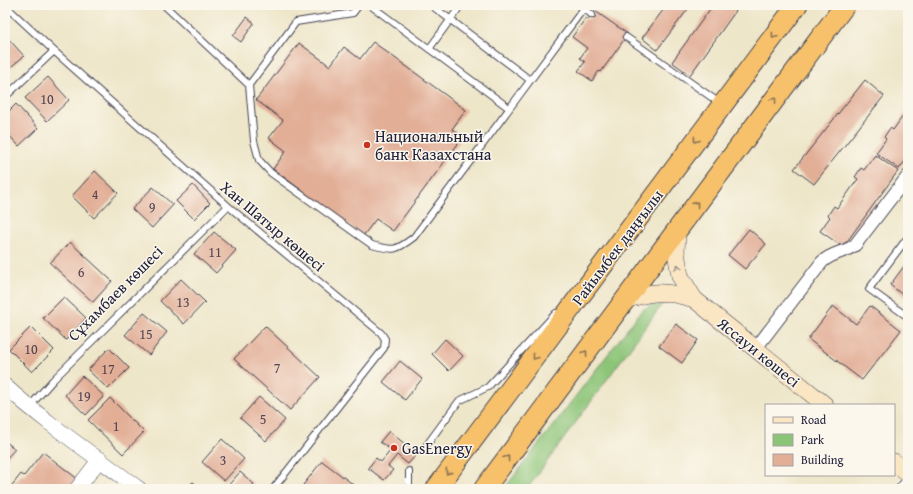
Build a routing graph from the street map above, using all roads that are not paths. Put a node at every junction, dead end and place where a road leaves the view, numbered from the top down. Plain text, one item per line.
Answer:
1 (6, 5) edge
2 (164, 5) edge
3 (359, 5) edge
4 (370, 5) edge
5 (432, 5) edge
6 (461, 5) edge
7 (845, 5) edge
8 (584, 6) edge
9 (792, 7) edge
10 (592, 15) dead end
11 (451, 20) junction
12 (626, 37) dead end
13 (429, 49) junction
14 (54, 51) junction
15 (530, 80) junction
16 (249, 85) junction
17 (5, 97) edge
18 (722, 105) junction
19 (509, 108) junction
20 (908, 176) edge
21 (228, 206) junction
22 (677, 231) junction
23 (908, 237) edge
24 (620, 243) junction
25 (573, 295) dead end
26 (694, 299) junction
27 (625, 300) junction
28 (562, 306) dead end
29 (908, 317) edge
30 (756, 348) junction
31 (5, 386) edge
32 (824, 404) edge
33 (29, 408) junction
34 (423, 450) dead end
35 (100, 459) junction
36 (895, 463) edge
37 (409, 471) dead end
38 (908, 474) edge
39 (908, 482) edge
40 (78, 489) edge
41 (139, 489) edge
42 (273, 489) edge
43 (409, 489) edge
44 (436, 489) edge
45 (484, 489) edge
46 (902, 489) edge

1 - 14 lane, Хан Шатыр көшесі
2 - 16 lane
3 - 16 lane
4 - 13 lane
5 - 11 lane
6 - 11 lane
22 -> 7 highway
8 - 10 lane
8 - 15 lane
9 -> 18 highway, Райымбек даңғылы
11 - 13 lane
11 - 15 lane
12 - 18 lane
13 - 19 lane
14 - 17 lane
14 - 21 lane, Хан Шатыр көшесі
15 - 19 lane
16 - 19 lane
18 -> 24 highway, Райымбек даңғылы
20 - 30 street
21 - 33 lane, Сұхамбаев көшесі
21 - 42 lane, Хан Шатыр көшесі
26 -> 22 main road
22 - 27 highway
23 - 29 lane
24 - 25 lane
24 -> 44 highway, Райымбек даңғылы
26 - 27 main road
26 - 30 main road, Яссауи көшесі
45 -> 27 highway
28 - 34 lane
30 - 32 main road, Яссауи көшесі
31 - 33 street
33 - 35 street
35 - 40 street
35 - 41 street
36 - 38 main road
37 - 43 lane
39 - 46 street

